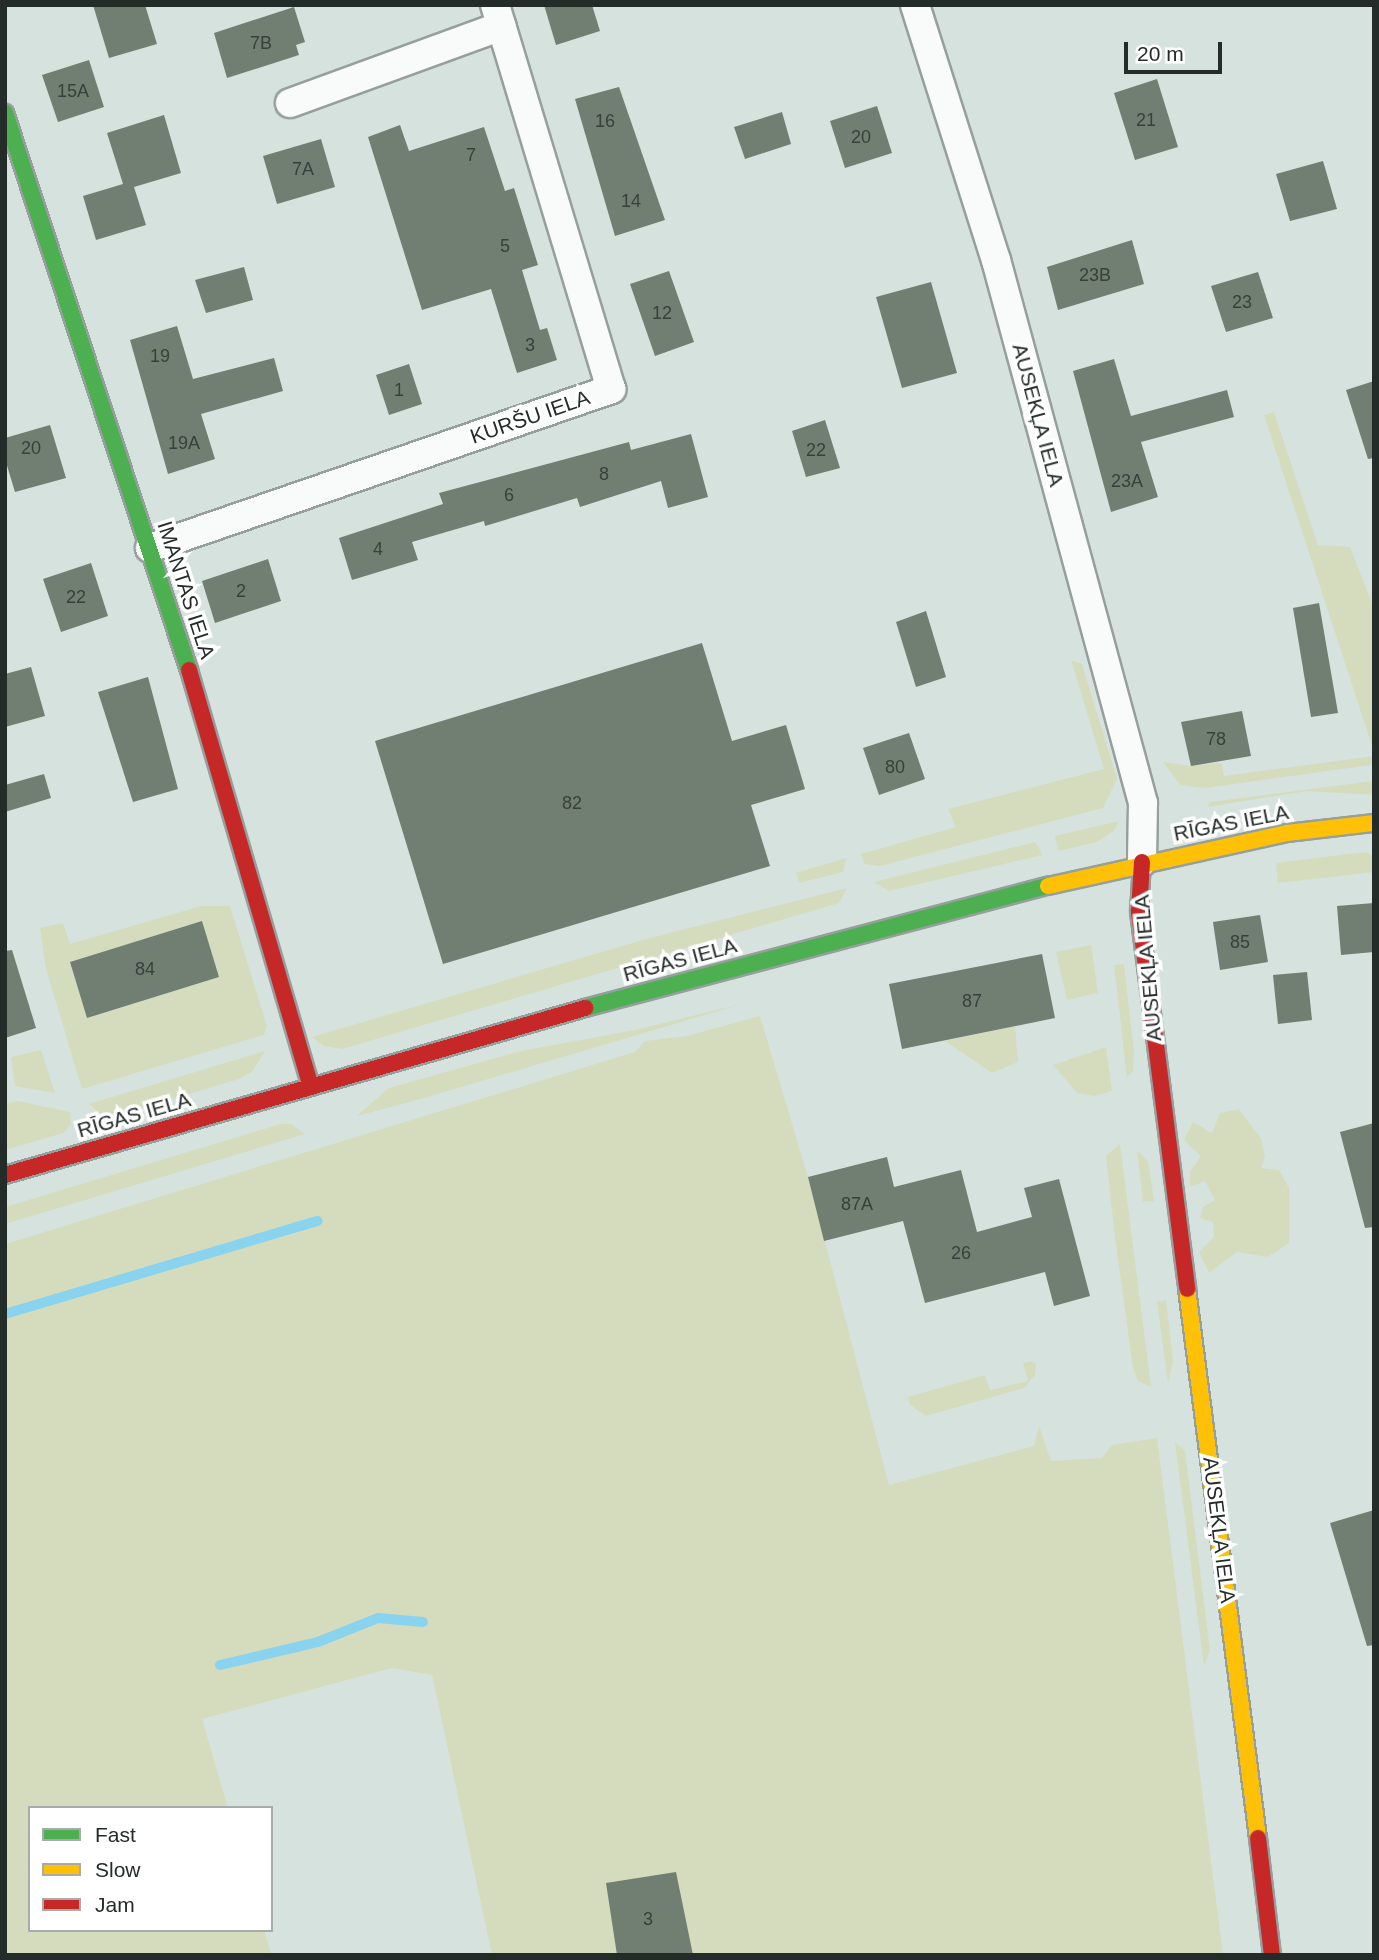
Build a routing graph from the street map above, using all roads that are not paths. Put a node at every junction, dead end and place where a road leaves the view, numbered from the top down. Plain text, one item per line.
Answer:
1 (915, 5) edge
2 (498, 16) edge
3 (290, 103) dead end
4 (5, 114) edge
5 (150, 548) junction
6 (1374, 823) edge
7 (1142, 862) junction
8 (310, 1085) junction
9 (5, 1175) edge
10 (1272, 1955) edge

1 - 7 street, AUSEKĻA IELA
2 - 3 street
2 - 5 street, KURŠU IELA
4 - 5 street, IMANTAS IELA
5 - 8 street, IMANTAS IELA
6 - 7 street, RĪGAS IELA
7 - 8 street, RĪGAS IELA
7 - 10 street, AUSEKĻA IELA
8 - 9 street, RĪGAS IELA

